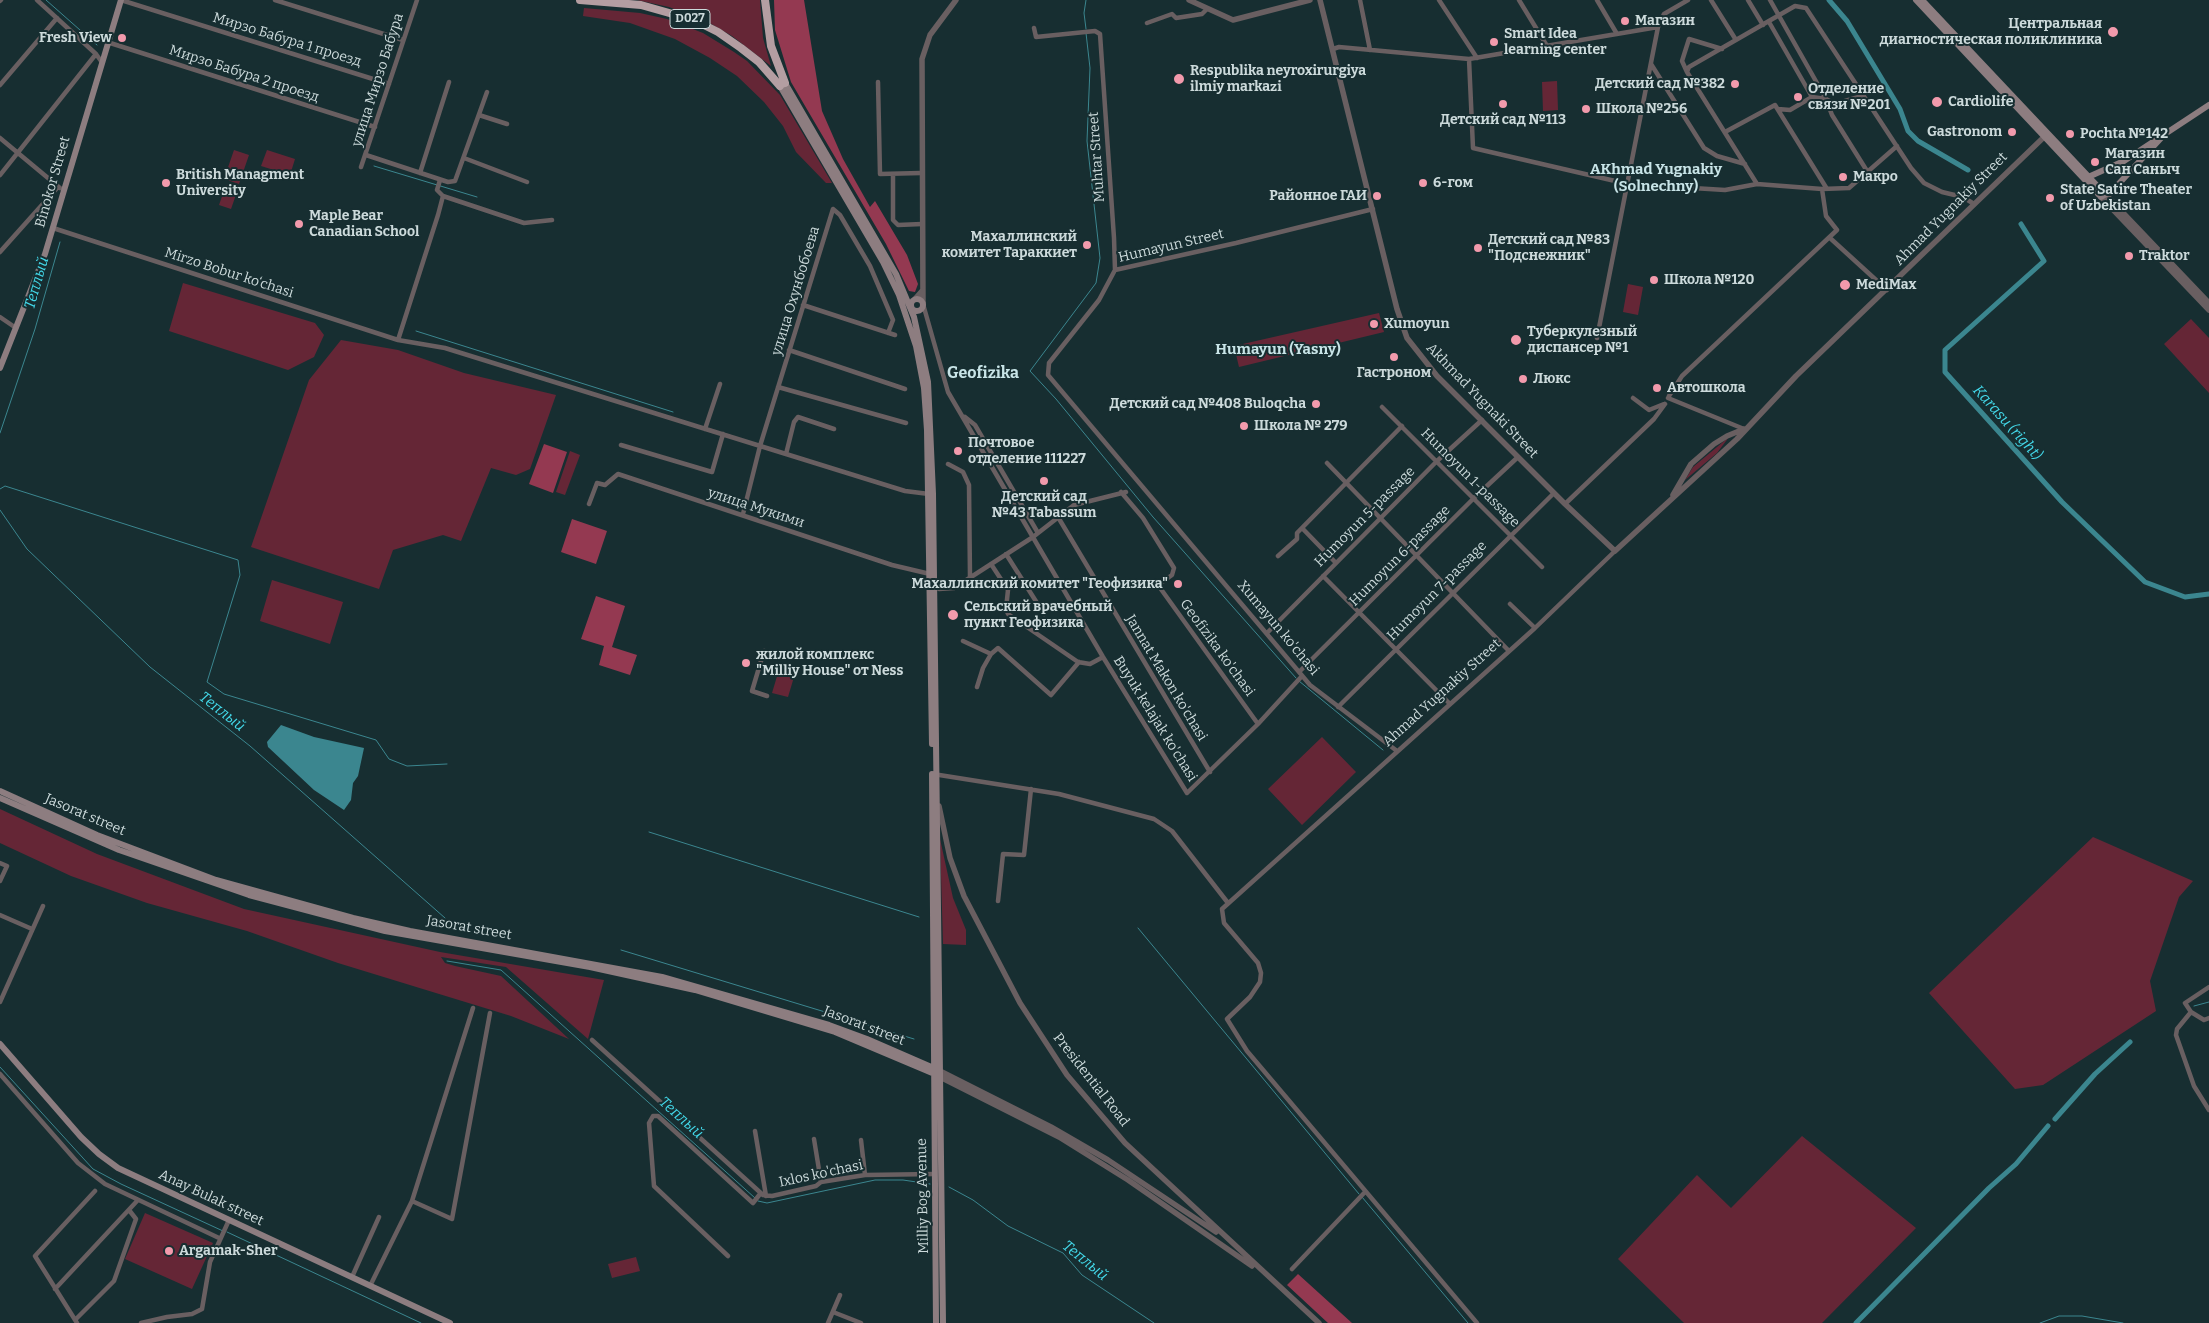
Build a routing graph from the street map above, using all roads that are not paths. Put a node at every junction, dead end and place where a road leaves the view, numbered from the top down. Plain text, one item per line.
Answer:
1 (37, 0) edge
2 (121, 0) edge
3 (275, 0) edge
4 (417, 0) edge
5 (580, 0) edge
6 (765, 0) edge
7 (956, 0) edge
8 (1188, 0) edge
9 (1310, 0) edge
10 (1320, 0) edge
11 (1360, 0) edge
12 (1439, 0) edge
13 (1519, 0) edge
14 (1597, 0) edge
15 (1688, 0) edge
16 (1711, 0) edge
17 (1748, 0) edge
18 (1770, 0) edge
19 (1916, 0) edge
20 (1922, 0) edge
21 (1206, 9) junction
22 (1781, 16) junction
23 (57, 18) junction
24 (1769, 22) junction
25 (1147, 23) dead end
26 (1763, 25) junction
27 (1658, 26) junction
28 (1034, 28) dead end
29 (1617, 34) junction
30 (403, 40) junction
31 (1736, 40) junction
32 (107, 42) junction
33 (1547, 46) junction
34 (1722, 48) junction
35 (1333, 49) junction
36 (1370, 50) junction
37 (96, 54) junction
38 (1477, 58) junction
39 (1469, 59) junction
40 (101, 62) junction
41 (1651, 64) junction
42 (1687, 72) junction
43 (449, 82) dead end
44 (878, 82) dead end
45 (389, 84) junction
46 (783, 84) junction
47 (0, 85) edge
48 (487, 92) dead end
49 (1862, 96) junction
50 (1812, 97) junction
51 (1826, 99) junction
52 (2209, 105) edge
53 (1778, 109) junction
54 (479, 115) junction
55 (507, 124) dead end
56 (375, 127) junction
57 (1725, 132) junction
58 (2045, 135) junction
59 (2162, 137) junction
60 (0, 138) edge
61 (1897, 146) junction
62 (19, 154) junction
63 (366, 155) junction
64 (464, 158) junction
65 (1745, 164) junction
66 (361, 167) dead end
67 (1867, 171) junction
68 (420, 173) junction
69 (922, 173) junction
70 (893, 174) junction
71 (0, 176) edge
72 (2086, 178) junction
73 (440, 180) junction
74 (527, 182) dead end
75 (1628, 184) junction
76 (1758, 184) junction
77 (58, 187) junction
78 (1825, 189) junction
79 (64, 192) junction
80 (2103, 195) junction
81 (443, 196) junction
82 (1974, 204) junction
83 (1373, 209) junction
84 (552, 220) dead end
85 (922, 224) junction
86 (53, 228) junction
87 (1830, 238) junction
88 (0, 252) edge
89 (1115, 270) junction
90 (923, 289) junction
91 (1887, 290) junction
92 (904, 299) junction
93 (2209, 303) edge
94 (923, 304) junction
95 (803, 305) junction
96 (913, 309) junction
97 (2209, 310) edge
98 (0, 317) edge
99 (926, 317) junction
100 (16, 328) junction
101 (888, 333) junction
102 (895, 335) dead end
103 (1596, 338) dead end
104 (398, 340) junction
105 (789, 350) junction
106 (0, 368) edge
107 (720, 384) dead end
108 (778, 387) junction
109 (905, 389) dead end
110 (1669, 396) junction
111 (1633, 398) dead end
112 (1665, 404) junction
113 (1382, 407) dead end
114 (961, 414) junction
115 (1482, 420) junction
116 (906, 423) dead end
117 (1402, 426) junction
118 (705, 428) junction
119 (834, 429) dead end
120 (1744, 429) junction
121 (723, 434) junction
122 (620, 445) dead end
123 (760, 446) junction
124 (786, 454) junction
125 (1518, 457) junction
126 (1437, 461) junction
127 (1327, 463) dead end
128 (948, 464) dead end
129 (1346, 482) junction
130 (1554, 493) junction
131 (930, 494) junction
132 (1474, 498) junction
133 (1671, 499) junction
134 (1157, 503) joint
135 (589, 504) dead end
136 (1564, 504) junction
137 (742, 514) junction
138 (1058, 517) junction
139 (1380, 519) junction
140 (1302, 528) junction
141 (1038, 533) junction
142 (1511, 534) junction
143 (1033, 537) junction
144 (1615, 551) junction
145 (1006, 554) junction
146 (1278, 556) dead end
147 (1416, 556) junction
148 (1336, 563) junction
149 (991, 564) junction
150 (1542, 567) dead end
151 (931, 574) junction
152 (1323, 576) junction
153 (970, 578) junction
154 (939, 588) dead end
155 (1452, 592) junction
156 (1510, 604) dead end
157 (1359, 613) junction
158 (1044, 614) dead end
159 (1534, 628) junction
160 (1267, 633) junction
161 (963, 641) dead end
162 (1394, 650) junction
163 (1508, 650) junction
164 (991, 654) junction
165 (780, 655) dead end
166 (1103, 657) junction
167 (1080, 662) junction
168 (1301, 674) junction
169 (977, 687) dead end
170 (767, 696) dead end
171 (1448, 703) junction
172 (1338, 707) junction
173 (1258, 724) junction
174 (1397, 751) junction
175 (1210, 772) junction
176 (934, 775) junction
177 (1031, 789) junction
178 (0, 791) edge
179 (937, 791) junction
180 (1187, 793) joint
181 (0, 798) edge
182 (0, 863) edge
183 (0, 881) edge
184 (998, 901) dead end
185 (1228, 903) junction
186 (43, 906) dead end
187 (0, 914) edge
188 (32, 929) junction
189 (2209, 987) edge
190 (0, 1002) edge
191 (473, 1008) dead end
192 (2191, 1012) junction
193 (490, 1014) dead end
194 (2209, 1018) edge
195 (592, 1040) dead end
196 (0, 1044) edge
197 (937, 1072) junction
198 (0, 1074) edge
199 (2209, 1110) edge
200 (755, 1131) dead end
201 (814, 1140) dead end
202 (861, 1140) dead end
203 (935, 1174) junction
204 (865, 1175) junction
205 (821, 1182) junction
206 (95, 1191) dead end
207 (1365, 1192) junction
208 (760, 1194) junction
209 (766, 1196) junction
210 (137, 1201) junction
211 (412, 1201) junction
212 (129, 1210) junction
213 (379, 1217) dead end
214 (227, 1223) junction
215 (219, 1238) junction
216 (1230, 1242) junction
217 (728, 1256) dead end
218 (1292, 1269) dead end
219 (352, 1277) junction
220 (1271, 1278) junction
221 (370, 1286) junction
222 (56, 1289) junction
223 (840, 1295) dead end
224 (833, 1312) junction
225 (76, 1322) edge
226 (445, 1322) edge
227 (141, 1323) edge
228 (828, 1323) edge
229 (861, 1323) edge
230 (936, 1323) edge
231 (943, 1323) edge
232 (1319, 1323) edge
233 (1477, 1323) edge

1 - 23 street
2 - 32 main road, Binokor Street
2 - 45 street, Мирзо Бабура 1 проезд
3 - 30 street
4 - 30 street, улица Мирзо Бабура
5 - 46 highway, D027
6 - 46 highway, D027
7 - 69 street
8 - 21 street
9 - 21 street
10 - 35 street, Akhmad Yugnaki Street
11 - 36 street
12 - 38 street
13 - 33 street
14 - 29 street
15 - 27 street
16 - 31 street
17 - 26 street
18 - 22 street
19 - 58 main road
20 - 58 main road
21 - 25 street
22 - 24 street
22 - 49 street
22 - 51 street
23 - 37 street
23 - 47 street
24 - 26 street
24 - 50 street
26 - 31 street
27 - 29 street
27 - 41 street
28 - 89 street, Muhtar Street
29 - 33 street
30 - 45 street, улица Мирзо Бабура
31 - 34 street
32 - 40 main road, Binokor Street
32 - 56 street, Мирзо Бабура 2 проезд
33 - 38 street
34 - 42 street
34 - 42 street
35 - 36 street
35 - 83 street, Akhmad Yugnaki Street
36 - 39 street
37 - 40 street
37 - 62 street
38 - 39 street
39 - 75 street
40 - 79 main road, Binokor Street
41 - 65 street
41 - 75 street
42 - 57 street
43 - 68 street
44 - 70 street
45 - 56 street, улица Мирзо Бабура
46 - 92 main road, D027
48 - 54 street
49 - 51 street
49 - 61 street
50 - 51 street
50 - 53 street
51 - 67 street
52 - 59 main road
53 - 57 street
53 - 78 street
54 - 55 street
54 - 64 street
56 - 63 street, улица Мирзо Бабура
57 - 65 street
58 - 72 main road
58 - 82 street, Ahmad Yugnakiy Street
59 - 72 main road
59 - 80 main road
60 - 62 street
61 - 67 street
61 - 82 street
62 - 71 street
62 - 77 street
63 - 66 street, улица Мирзо Бабура
63 - 68 street
64 - 73 street
64 - 74 street
65 - 76 street
67 - 78 street
68 - 73 street
69 - 70 street
69 - 85 street
70 - 85 street
72 - 80 main road
73 - 81 street
75 - 76 street
75 - 103 street
76 - 78 street
77 - 79 street
77 - 88 street
78 - 87 street
79 - 86 main road, Binokor Street
80 - 93 street
80 - 97 street
81 - 84 street
81 - 104 street
82 - 91 street, Ahmad Yugnakiy Street
83 - 89 street, Humayun Street
83 - 115 street, Akhmad Yugnaki Street
85 - 90 street
86 - 100 main road, Binokor Street
86 - 104 street, Mirzo Bobur ko‘chasi
87 - 91 street
87 - 110 street
89 - 134 street, Humayun Street
90 - 94 street
90 - 96 street
91 - 120 street, Ahmad Yugnakiy Street
92 - 96 main road
92 - 96 main road, D027
94 - 96 main road
94 - 99 street
95 - 101 street
95 - 101 street, улица Охунбобоева
95 - 105 street, улица Охунбобоева
96 - 99 street
96 - 131 main road, D027
98 - 100 street
99 - 114 street
100 - 106 main road, Binokor Street
101 - 102 street
104 - 118 street, Mirzo Bobur ko‘chasi
105 - 108 street, улица Охунбобоева
105 - 109 street
107 - 118 street
108 - 116 street
108 - 123 street, улица Охунбобоева
110 - 112 street
110 - 120 street
111 - 112 street
112 - 136 street
113 - 117 street, Humoyun 1-passage
114 - 141 street
114 - 143 street, Buyuk kelajak ko'chasi
115 - 125 street, Akhmad Yugnaki Street
115 - 126 street, Humoyun 5-passage
117 - 126 street, Humoyun 1-passage
117 - 129 street
118 - 121 street, Mirzo Bobur ko‘chasi
119 - 124 street
120 - 133 street, Ahmad Yugnakiy Street
120 - 133 street, Ahmad Yugnakiy Street
121 - 122 street
121 - 123 street, Mirzo Bobur ko‘chasi
123 - 124 street, Mirzo Bobur ko‘chasi
123 - 137 street, улица Охунбобоева
124 - 131 street, Mirzo Bobur ko‘chasi
125 - 130 street, Akhmad Yugnaki Street
125 - 132 street, Humoyun 6-passage
126 - 132 street, Humoyun 1-passage
126 - 139 street, Humoyun 5-passage
127 - 129 street
128 - 153 street
129 - 139 street
129 - 140 street
130 - 136 street, Akhmad Yugnaki Street
130 - 142 street, Humoyun 7-passage
131 - 151 main road
132 - 142 street, Humoyun 1-passage
132 - 147 street, Humoyun 6-passage
133 - 144 street, Ahmad Yugnakiy Street
134 - 160 street, Xumayun ko'chasi
135 - 137 street, улица Мукими
136 - 144 street, Akhmad Yugnaki Street
137 - 151 street, улица Мукими
138 - 141 street
138 - 173 street, Geofizika ko'chasi
138 - 175 street, Jannat Makon ko'chasi
139 - 147 street
139 - 148 street, Humoyun 5-passage
140 - 146 street
140 - 148 street
141 - 143 street
142 - 150 street, Humoyun 1-passage
142 - 155 street, Humoyun 7-passage
143 - 145 street
143 - 166 street, Buyuk kelajak ko'chasi
144 - 159 street, Ahmad Yugnakiy Street
145 - 149 street
145 - 158 street
147 - 155 street
147 - 157 street, Humoyun 6-passage
148 - 152 street, Humoyun 5-passage
149 - 153 street
149 - 167 street
151 - 176 main road
152 - 157 street
152 - 160 street, Humoyun 5-passage
153 - 154 street
155 - 162 street, Humoyun 7-passage
155 - 163 street
156 - 159 street
157 - 162 street
157 - 168 street, Humoyun 6-passage
159 - 163 street, Ahmad Yugnakiy Street
160 - 168 street, Xumayun ko'chasi
161 - 164 street
162 - 171 street
162 - 172 street, Humoyun 7-passage
163 - 171 street, Ahmad Yugnakiy Street
164 - 167 street
164 - 169 street
165 - 170 street
166 - 167 street, Buyuk kelajak ko'chasi
166 - 180 street, Buyuk kelajak ko'chasi
168 - 172 street, Xumayun ko'chasi
168 - 173 street, Humoyun 6-passage
171 - 174 street, Ahmad Yugnakiy Street
172 - 174 street, Xumayun ko'chasi
173 - 175 street, Humoyun 6-passage
174 - 185 street, Ahmad Yugnakiy Street
175 - 180 street, Humoyun 6-passage
176 - 177 street
176 - 179 main road
176 - 197 main road
177 - 184 street
177 - 185 street
178 - 197 main road, Jasorat street
179 - 197 main road
179 - 216 street, Presidential Road
181 - 197 main road, Jasorat street
182 - 183 street
185 - 207 street
186 - 188 street
187 - 188 street
188 - 190 street
189 - 192 street
191 - 211 street
192 - 194 street
192 - 199 street
193 - 211 street
195 - 208 street, Ixlos ko'chasi
196 - 214 main road, Anay Bulak street
197 - 203 main road, Milliy Bog Avenue
197 - 216 street
197 - 220 street
197 - 231 main road, Milliy Bog Avenue
198 - 210 street
200 - 209 street
201 - 205 street
202 - 204 street
203 - 204 street, Ixlos ko'chasi
203 - 230 main road, Milliy Bog Avenue
204 - 205 street, Ixlos ko'chasi
205 - 209 street, Ixlos ko'chasi
206 - 222 street
207 - 218 street
207 - 233 street
208 - 209 street, Ixlos ko'chasi
208 - 217 street
210 - 212 street
210 - 215 street
211 - 221 street
212 - 222 street
212 - 225 street
213 - 219 street
214 - 215 street
214 - 219 main road, Anay Bulak street
215 - 227 street
216 - 220 street, Presidential Road
219 - 221 main road, Anay Bulak street
220 - 232 street, Presidential Road
221 - 226 main road, Anay Bulak street
222 - 225 street
223 - 224 street
224 - 228 street
224 - 229 street

